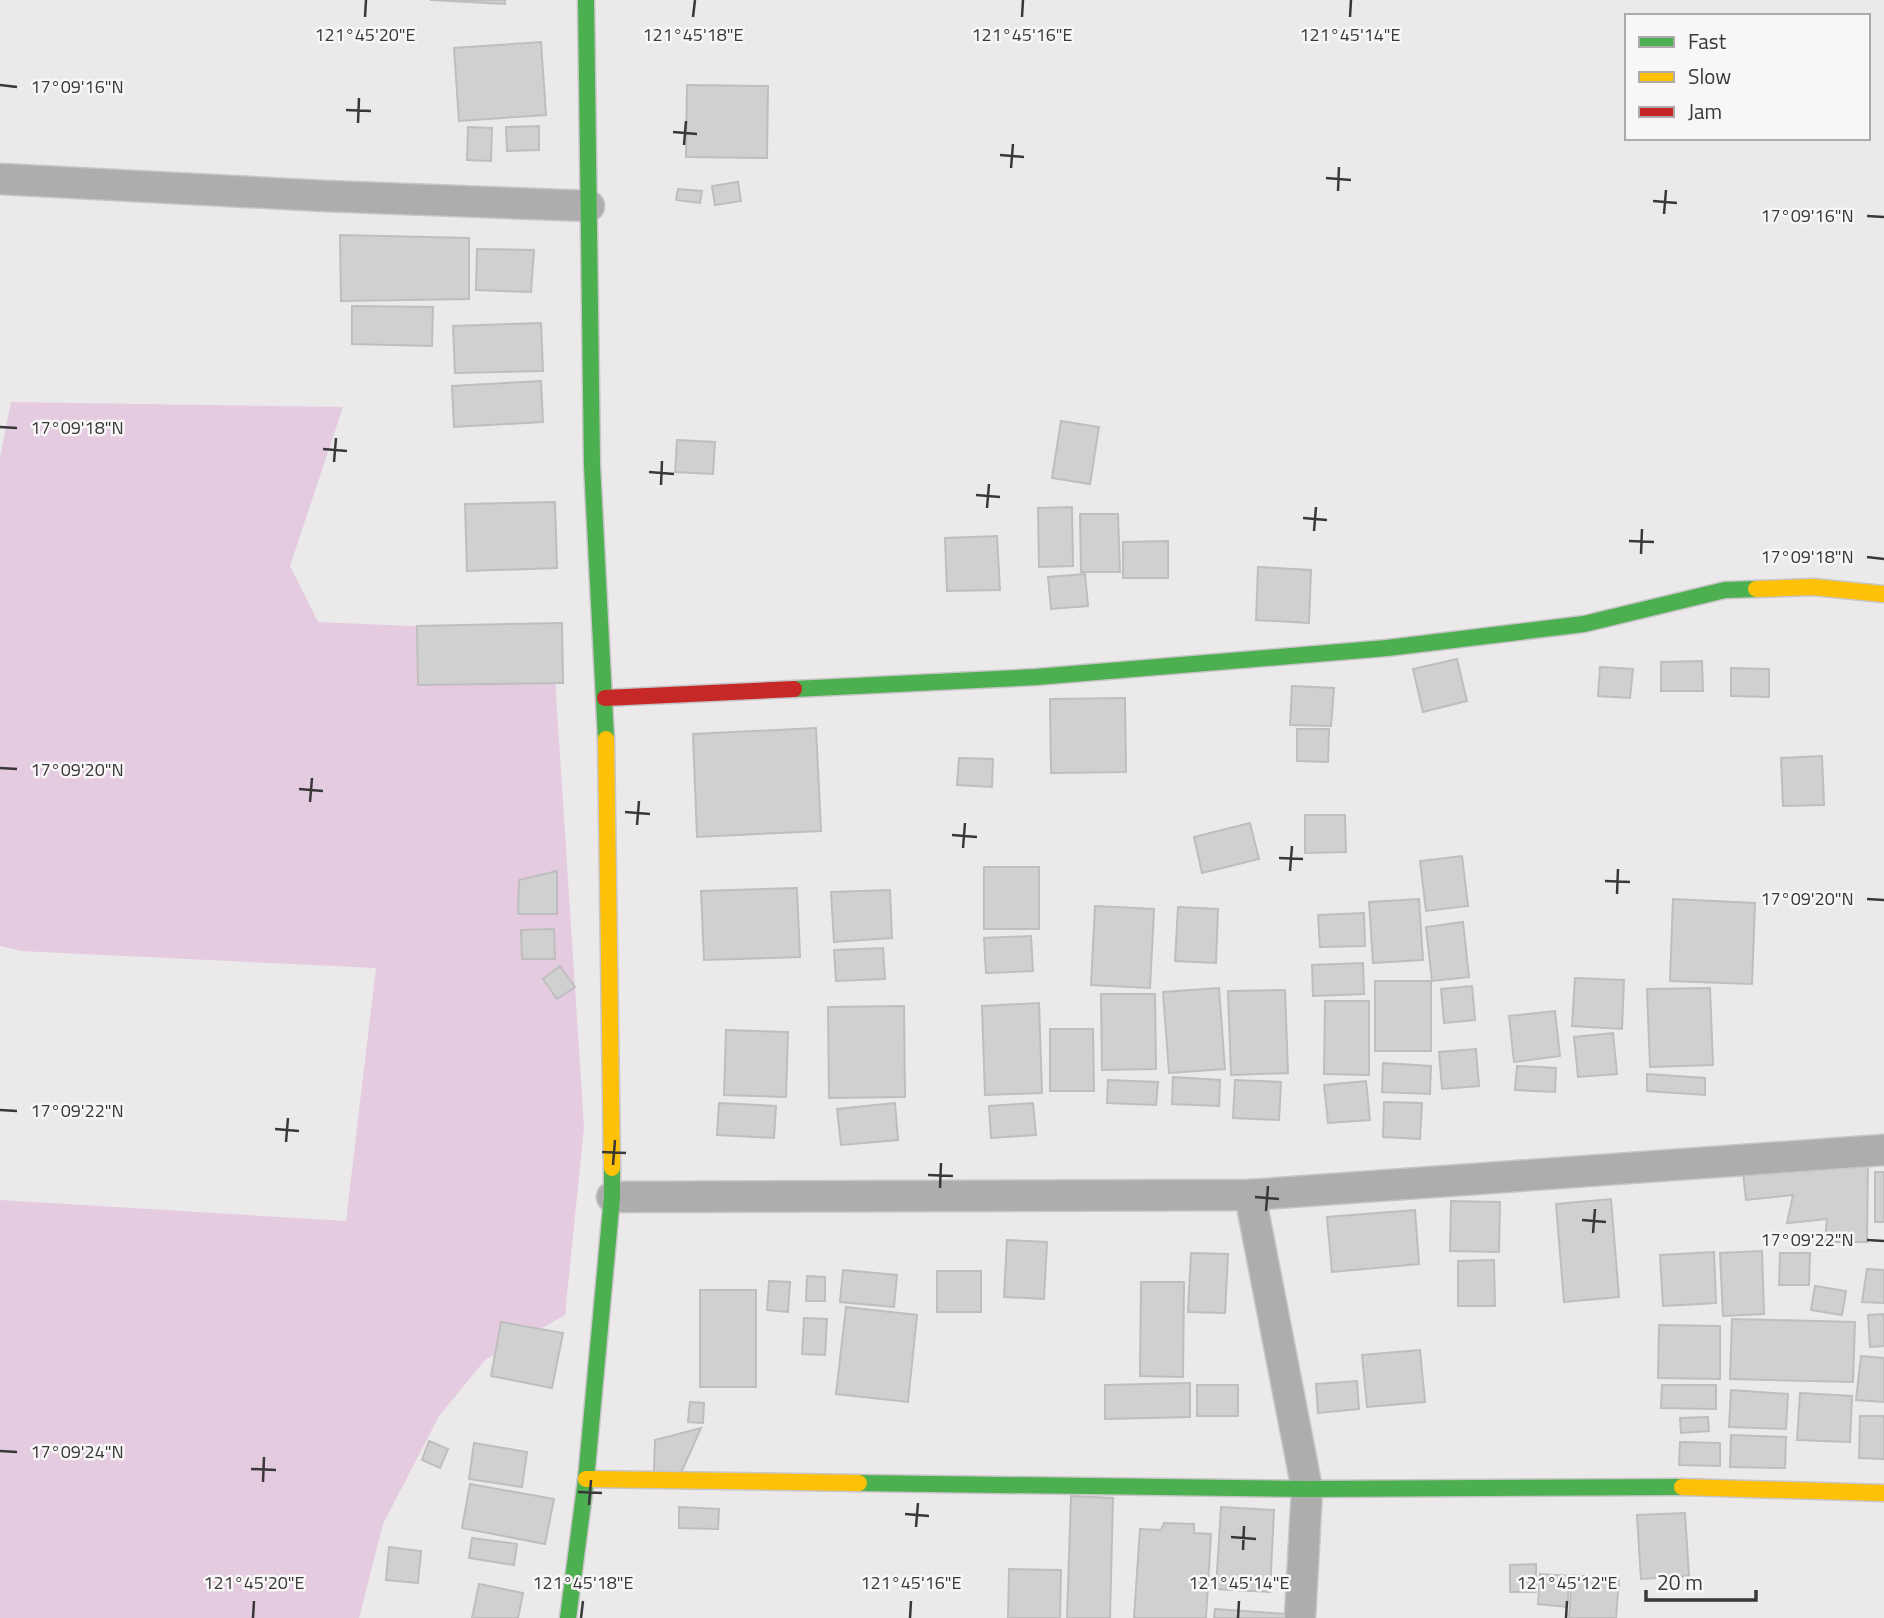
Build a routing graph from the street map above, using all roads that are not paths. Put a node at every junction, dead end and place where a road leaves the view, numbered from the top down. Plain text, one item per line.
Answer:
1 (586, 0) edge
2 (0, 179) edge
3 (589, 206) junction
4 (1884, 594) edge
5 (605, 698) junction
6 (1884, 1150) edge
7 (1250, 1195) junction
8 (612, 1197) junction
9 (586, 1479) junction
10 (1307, 1489) junction
11 (1884, 1493) edge
12 (568, 1618) edge
13 (1300, 1618) edge

1 - 3 street
2 - 3 street
3 - 5 street
4 - 5 street
5 - 8 street
6 - 7 street
7 - 8 street
7 - 10 street
8 - 9 street
9 - 10 street
9 - 12 street
10 - 11 street
10 - 13 street

